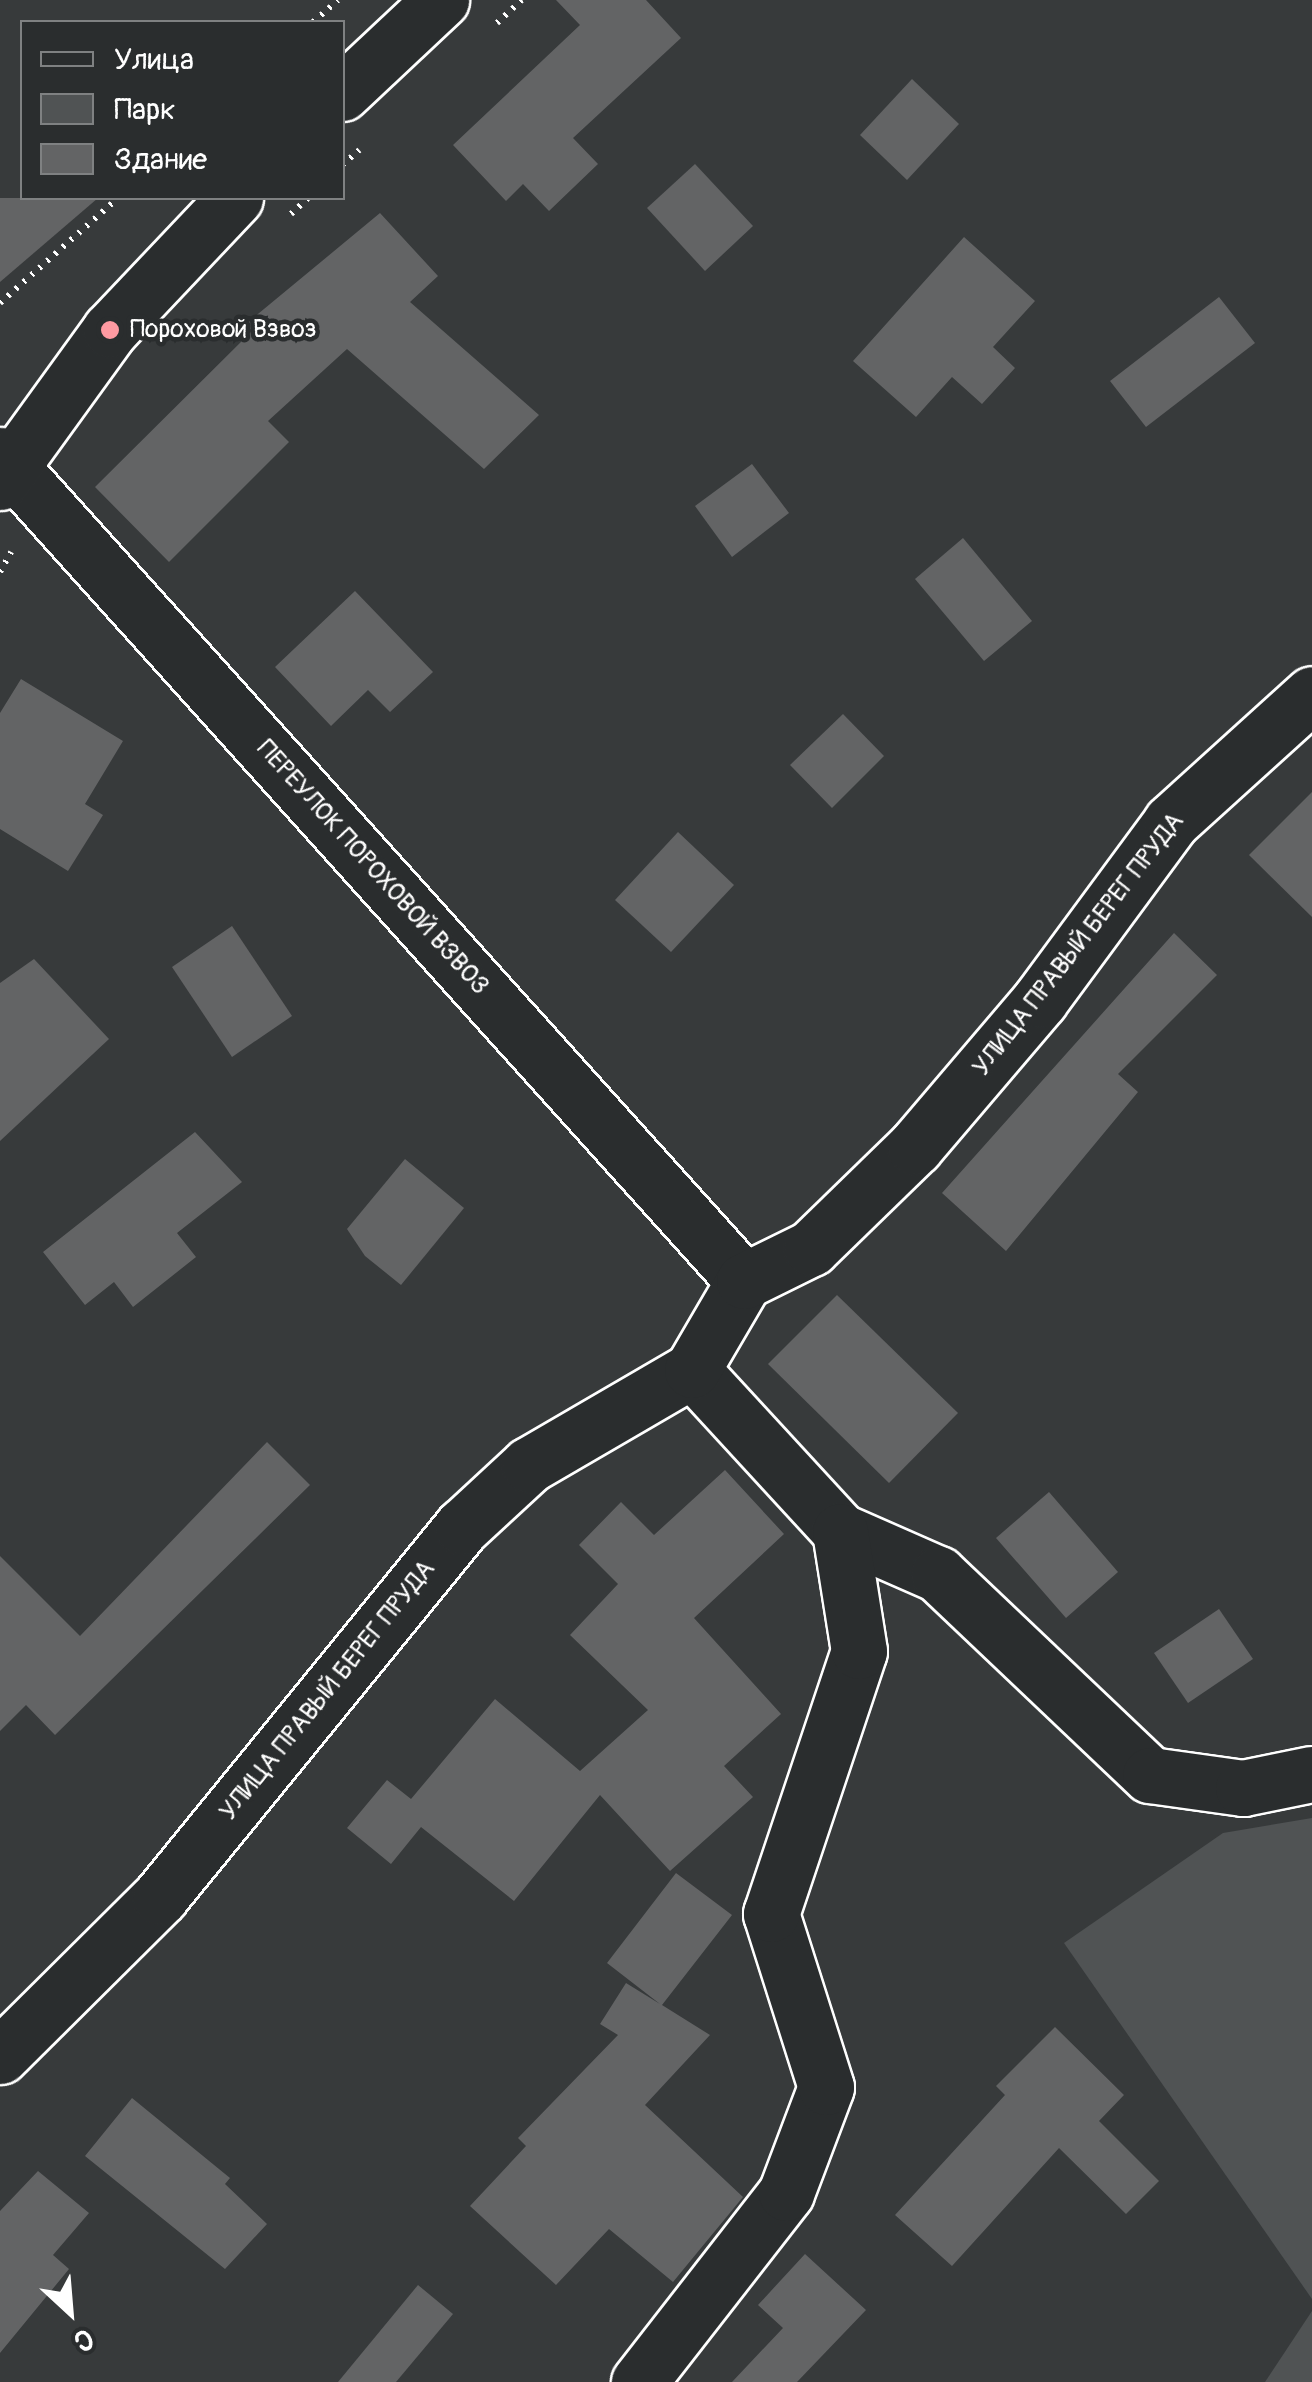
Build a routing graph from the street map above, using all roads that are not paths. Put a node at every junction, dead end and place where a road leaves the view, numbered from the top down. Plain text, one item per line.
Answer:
1 (441, 0) edge
2 (345, 90) edge
3 (234, 200) edge
4 (3, 467) edge
5 (1312, 694) edge
6 (744, 1281) junction
7 (692, 1370) junction
8 (840, 1531) junction
9 (1312, 1774) edge
10 (0, 2056) edge
11 (639, 2382) edge

1 - 2 street
3 - 4 street
4 - 6 street, ПЕРЕУЛОК ПОРОХОВОЙ ВЗВОЗ
5 - 6 street, УЛИЦА ПРАВЫЙ БЕРЕГ ПРУДА
6 - 7 street, УЛИЦА ПРАВЫЙ БЕРЕГ ПРУДА
7 - 8 street
7 - 10 street, УЛИЦА ПРАВЫЙ БЕРЕГ ПРУДА
8 - 9 street
8 - 11 street

